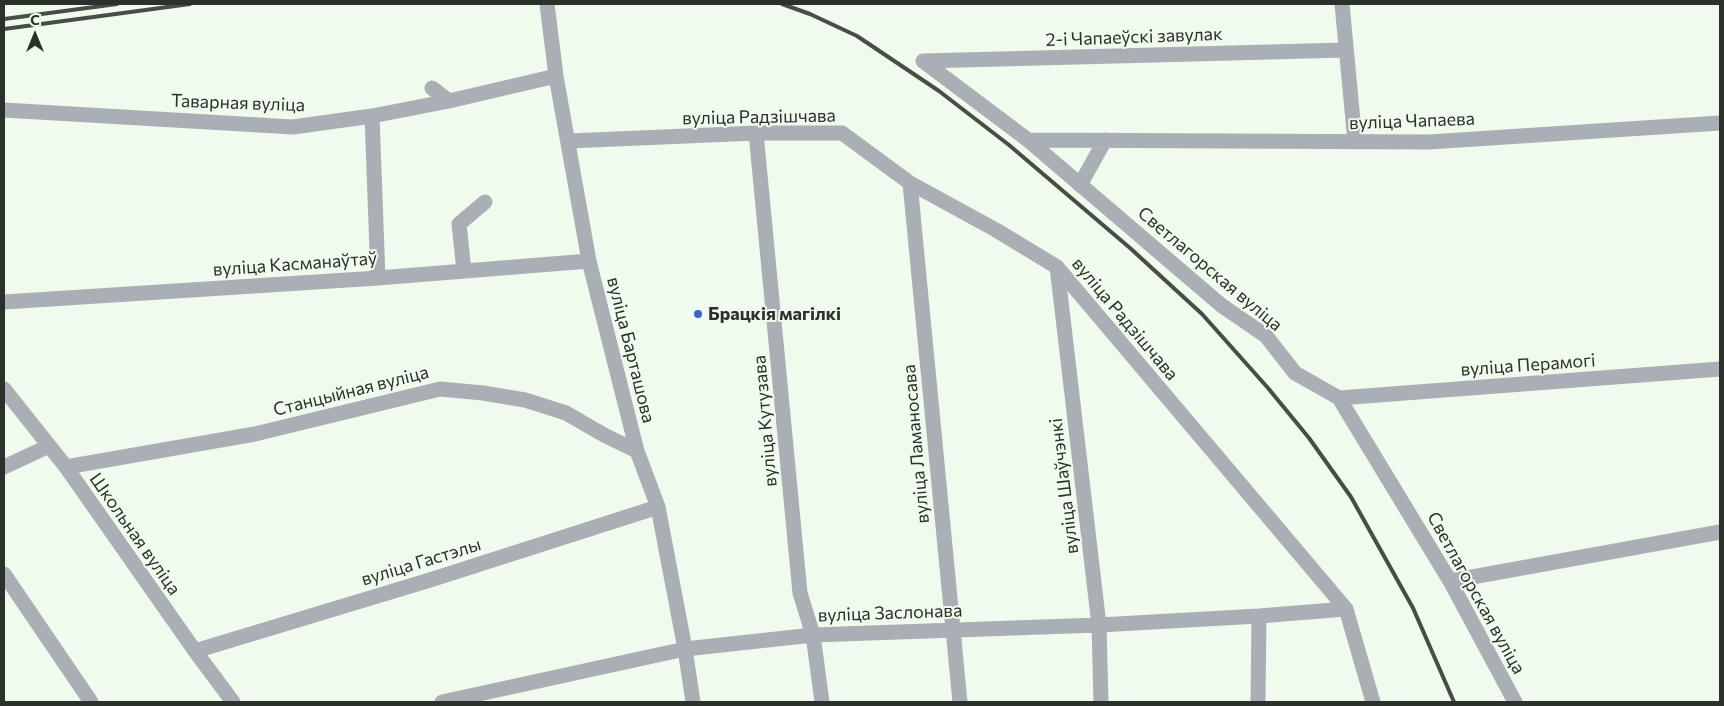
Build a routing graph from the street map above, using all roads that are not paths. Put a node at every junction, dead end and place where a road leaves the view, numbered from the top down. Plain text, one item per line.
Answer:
1 (548, 4) edge
2 (1342, 4) edge
3 (1346, 50) junction
4 (923, 61) joint
5 (556, 76) junction
6 (432, 88) dead end
7 (449, 101) junction
8 (4, 110) edge
9 (372, 116) junction
10 (1720, 122) edge
11 (756, 133) junction
12 (1028, 140) junction
13 (1105, 140) junction
14 (568, 141) junction
15 (1355, 142) junction
16 (910, 183) junction
17 (1080, 185) junction
18 (485, 202) dead end
19 (589, 261) junction
20 (1057, 267) junction
21 (464, 271) junction
22 (378, 278) junction
23 (4, 302) edge
24 (1720, 369) edge
25 (4, 389) edge
26 (1339, 398) junction
27 (49, 446) junction
28 (637, 451) junction
29 (4, 467) edge
30 (66, 467) junction
31 (658, 507) junction
32 (1720, 532) edge
33 (4, 574) edge
34 (1450, 581) junction
35 (1346, 609) junction
36 (1259, 616) junction
37 (1098, 625) junction
38 (952, 629) junction
39 (813, 635) junction
40 (685, 650) junction
41 (195, 652) junction
42 (91, 702) edge
43 (233, 702) edge
44 (442, 702) edge
45 (693, 702) edge
46 (822, 702) edge
47 (960, 702) edge
48 (1101, 702) edge
49 (1258, 702) edge
50 (1373, 702) edge
51 (1515, 702) edge

1 - 5 street, вуліца Барташова
2 - 3 street
3 - 4 street, 2-і Чапаеўскі завулак
3 - 15 street
4 - 12 street, Светлагорская вуліца
5 - 7 street, Таварная вуліца
5 - 14 street, вуліца Барташова
6 - 7 street
7 - 9 street, Таварная вуліца
8 - 9 street, Таварная вуліца
9 - 22 street
10 - 15 street, вуліца Чапаева
11 - 14 street, вуліца Радзішчава
11 - 16 street, вуліца Радзішчава
11 - 39 street, вуліца Кутузава
12 - 13 street, вуліца Чапаева
12 - 17 street, Светлагорская вуліца
13 - 15 street, вуліца Чапаева
13 - 17 street
14 - 19 street, вуліца Барташова
16 - 20 street, вуліца Радзішчава
16 - 38 street, вуліца Ламаносава
17 - 26 street, Светлагорская вуліца
18 - 21 street
19 - 21 street, вуліца Касманаўтаў
19 - 28 street, вуліца Барташова
20 - 35 street, вуліца Радзішчава
20 - 37 street, вуліца Шаўчэнкі
21 - 22 street, вуліца Касманаўтаў
22 - 23 street, вуліца Касманаўтаў
24 - 26 street, вуліца Перамогі
25 - 27 street, Школьная вуліца
26 - 34 street, Светлагорская вуліца
27 - 29 street
27 - 30 street, Школьная вуліца
28 - 30 street, Станцыйная вуліца
28 - 31 street, вуліца Барташова
30 - 41 street, Школьная вуліца
31 - 40 street, вуліца Барташова
31 - 41 street, вуліца Гастэлы
32 - 34 street
33 - 42 street
34 - 51 street, Светлагорская вуліца
35 - 36 street, вуліца Заслонава
35 - 50 street, вуліца Радзішчава
36 - 37 street, вуліца Заслонава
36 - 49 street
37 - 38 street, вуліца Заслонава
37 - 48 street, вуліца Шаўчэнкі
38 - 39 street, вуліца Заслонава
38 - 47 street, вуліца Ламаносава
39 - 40 street, вуліца Заслонава
39 - 46 street, вуліца Кутузава
40 - 44 street, вуліца Заслонава
40 - 45 street, вуліца Барташова
41 - 43 street, Школьная вуліца

